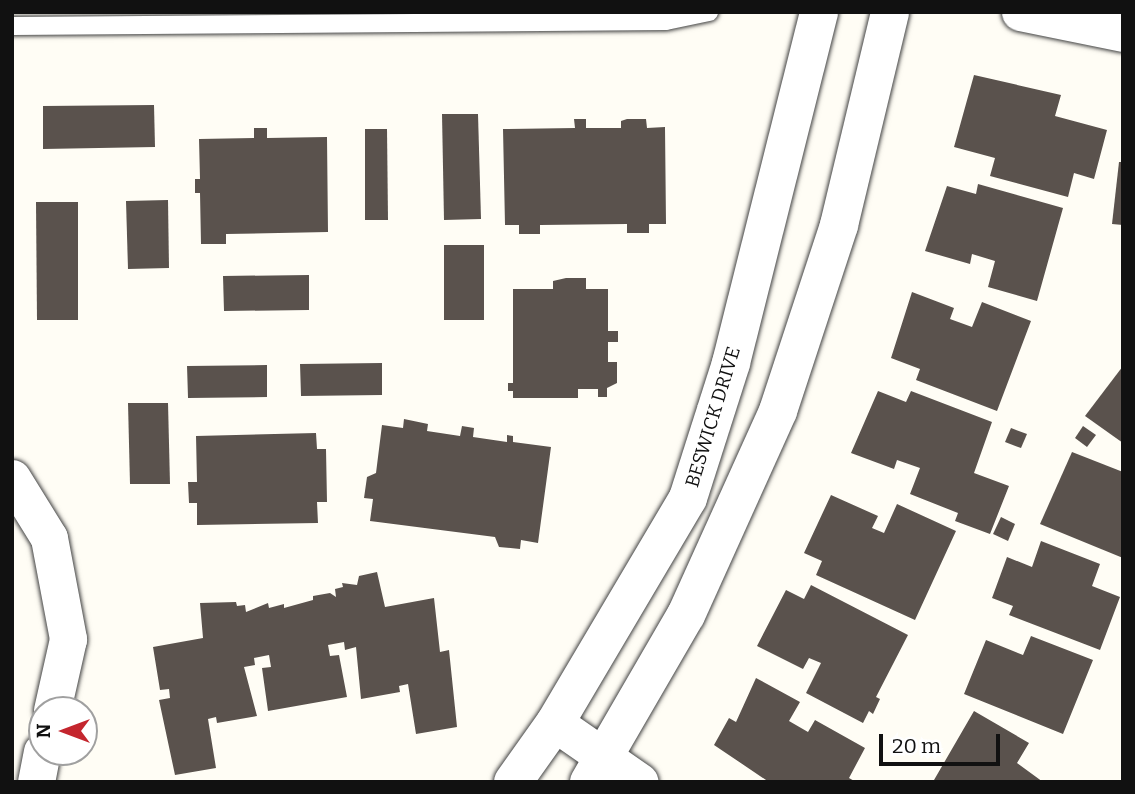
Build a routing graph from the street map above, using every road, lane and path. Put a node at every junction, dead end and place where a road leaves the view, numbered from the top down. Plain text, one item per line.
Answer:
1 (709, 12) edge
2 (819, 12) edge
3 (890, 12) edge
4 (1020, 12) edge
5 (464, 17) edge
6 (12, 26) edge
7 (1123, 33) edge
8 (12, 478) edge
9 (55, 696) edge
10 (555, 723) junction
11 (598, 769) edge
12 (513, 782) edge
13 (640, 782) edge

1 - 5 lane
2 - 10 street, BESWICK DRIVE
3 - 11 street
4 - 7 street
5 - 6 lane
8 - 9 street
10 - 11 street
10 - 12 street, BESWICK DRIVE
11 - 13 street

